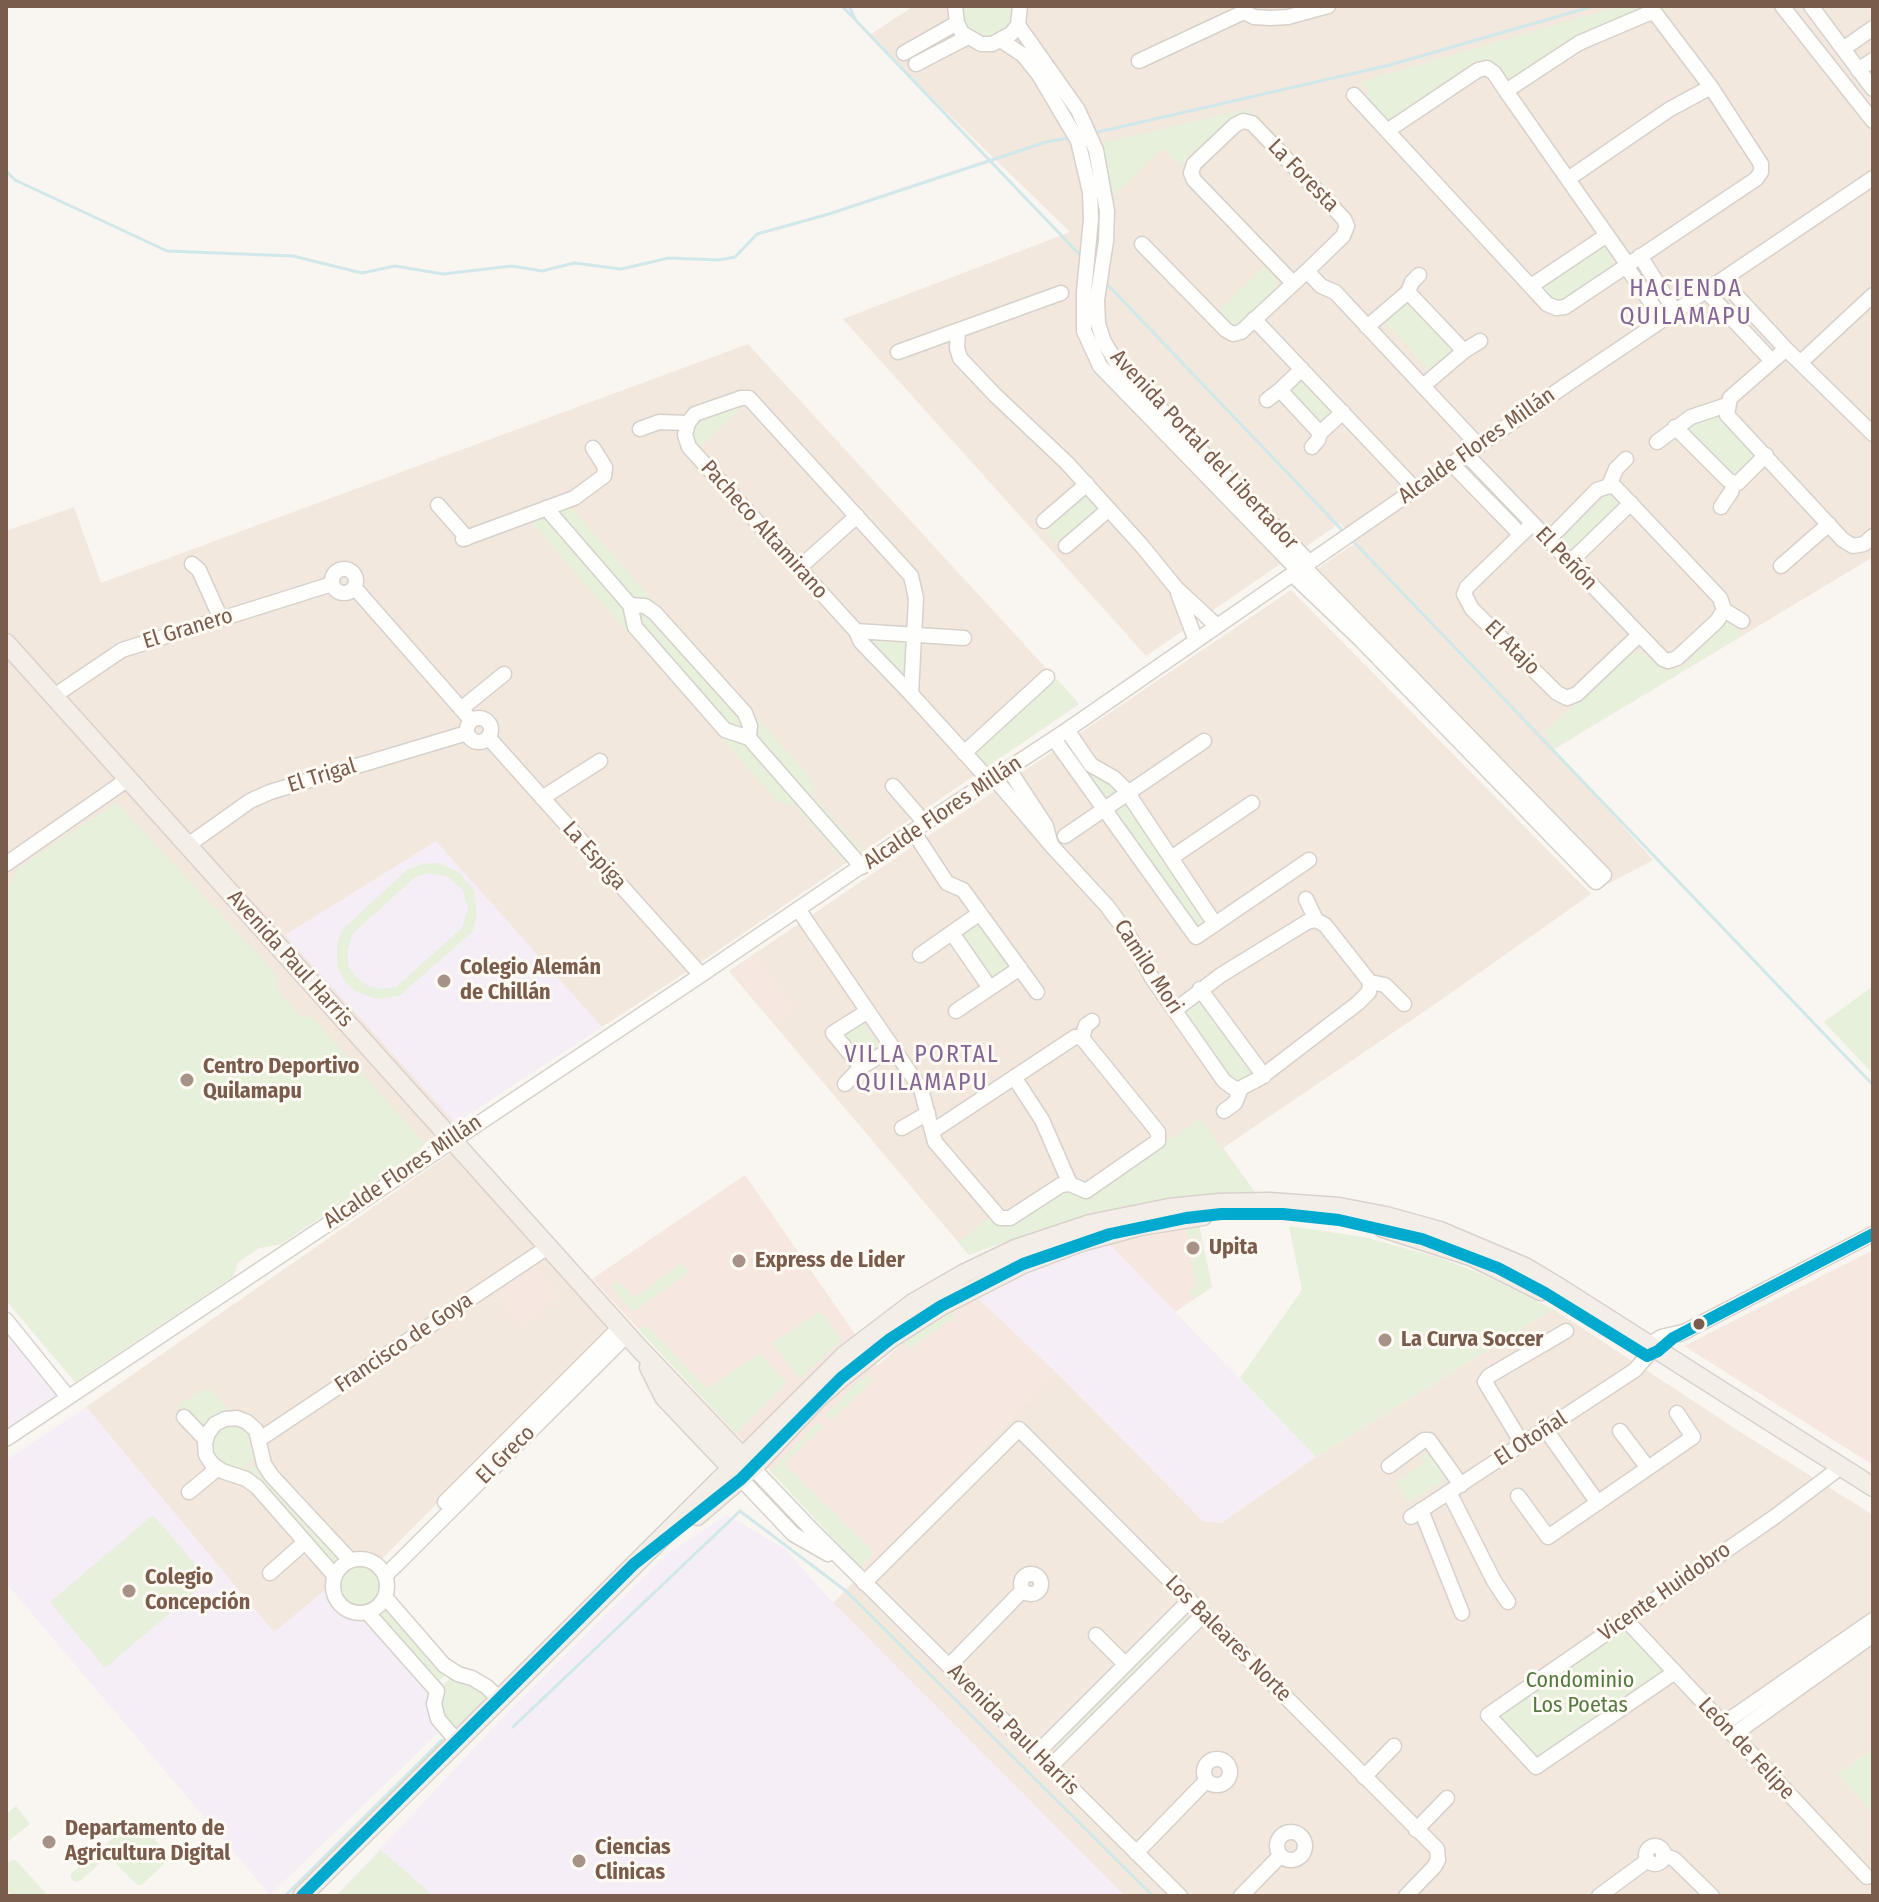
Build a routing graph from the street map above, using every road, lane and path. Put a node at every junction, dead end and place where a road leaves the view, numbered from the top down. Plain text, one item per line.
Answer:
1 (955, 6) edge
2 (1328, 6) edge
3 (1782, 6) edge
4 (1804, 6) edge
5 (1811, 6) edge
6 (1022, 7) edge
7 (1244, 9) edge
8 (1794, 21) junction
9 (957, 23) junction
10 (1018, 25) junction
11 (1873, 28) edge
12 (968, 37) junction
13 (1002, 41) junction
14 (1843, 49) junction
15 (904, 53) dead end
16 (1873, 60) edge
17 (1139, 61) dead end
18 (916, 64) dead end
19 (1858, 70) junction
20 (1711, 87) junction
21 (1873, 89) edge
22 (1506, 91) junction
23 (1354, 95) dead end
24 (1873, 121) edge
25 (1387, 131) junction
26 (1873, 178) edge
27 (1568, 179) junction
28 (1607, 235) junction
29 (1142, 244) dead end
30 (1631, 262) junction
31 (1307, 271) junction
32 (1419, 275) dead end
33 (1722, 280) junction
34 (1293, 283) junction
35 (1531, 286) junction
36 (1706, 291) junction
37 (1408, 292) junction
38 (1061, 293) dead end
39 (1873, 295) edge
40 (1675, 311) junction
41 (1254, 319) junction
42 (1662, 319) junction
43 (1367, 327) junction
44 (958, 330) junction
45 (1480, 341) dead end
46 (1786, 349) junction
47 (1464, 351) junction
48 (898, 352) dead end
49 (1772, 361) junction
50 (1801, 362) junction
51 (1302, 369) junction
52 (1423, 386) junction
53 (1280, 390) junction
54 (1267, 400) dead end
55 (1727, 405) junction
56 (1343, 412) junction
57 (688, 423) junction
58 (1675, 427) junction
59 (640, 429) dead end
60 (1320, 433) junction
61 (1873, 434) edge
62 (1657, 442) dead end
63 (1312, 447) dead end
64 (593, 448) dead end
65 (1473, 450) junction
66 (1766, 455) junction
67 (1626, 459) dead end
68 (1452, 464) junction
69 (1734, 483) junction
70 (1087, 484) junction
71 (1609, 486) junction
72 (1415, 489) junction
73 (1631, 503) junction
74 (438, 505) dead end
75 (1721, 507) dead end
76 (546, 508) junction
77 (1109, 509) junction
78 (857, 516) junction
79 (1044, 521) dead end
80 (1532, 524) junction
81 (1829, 524) junction
82 (1520, 534) junction
83 (1873, 536) edge
84 (1548, 540) junction
85 (1066, 546) dead end
86 (1570, 562) junction
87 (192, 564) dead end
88 (1781, 566) dead end
89 (799, 568) junction
90 (1300, 568) junction
91 (1177, 589) junction
92 (630, 605) junction
93 (1724, 610) junction
94 (221, 619) junction
95 (1742, 621) dead end
96 (1217, 626) junction
97 (856, 631) junction
98 (1639, 635) junction
99 (914, 636) junction
100 (964, 638) dead end
101 (1196, 641) junction
102 (6, 643) edge
103 (504, 674) dead end
104 (1047, 677) dead end
105 (911, 694) junction
106 (54, 696) junction
107 (467, 721) junction
108 (1060, 735) junction
109 (749, 738) junction
110 (1204, 741) dead end
111 (964, 753) junction
112 (600, 761) dead end
113 (1008, 768) junction
114 (128, 779) junction
115 (992, 779) junction
116 (893, 786) dead end
117 (1127, 794) junction
118 (542, 798) junction
119 (1252, 803) dead end
120 (1104, 810) junction
121 (919, 827) junction
122 (1065, 836) dead end
123 (188, 845) junction
124 (1051, 845) junction
125 (1171, 858) junction
126 (1309, 860) dead end
127 (6, 864) edge
128 (862, 867) junction
129 (1600, 879) dead end
130 (1306, 899) dead end
131 (798, 909) junction
132 (980, 913) junction
133 (1316, 920) junction
134 (1215, 924) junction
135 (952, 933) junction
136 (920, 955) dead end
137 (1020, 968) junction
138 (701, 975) junction
139 (1370, 982) junction
140 (990, 988) junction
141 (1200, 989) junction
142 (1037, 992) dead end
143 (1404, 1004) dead end
144 (1175, 1010) junction
145 (868, 1011) junction
146 (956, 1011) dead end
147 (1092, 1021) dead end
148 (1082, 1038) junction
149 (893, 1048) junction
150 (861, 1067) junction
151 (1264, 1076) junction
152 (1014, 1077) junction
153 (845, 1084) dead end
154 (1241, 1088) junction
155 (1224, 1111) dead end
156 (928, 1113) junction
157 (902, 1128) dead end
158 (933, 1131) junction
159 (452, 1139) junction
160 (1070, 1184) junction
161 (1873, 1234) edge
162 (545, 1244) junction
163 (6, 1320) edge
164 (1566, 1331) dead end
165 (628, 1336) junction
166 (1651, 1351) junction
167 (68, 1397) junction
168 (1677, 1413) dead end
169 (184, 1417) dead end
170 (1546, 1430) junction
171 (1620, 1431) dead end
172 (6, 1439) edge
173 (206, 1440) junction
174 (258, 1440) junction
175 (1523, 1445) junction
176 (1389, 1466) dead end
177 (218, 1468) junction
178 (742, 1468) junction
179 (1648, 1468) junction
180 (1836, 1470) junction
181 (233, 1473) junction
182 (1873, 1487) edge
183 (1455, 1488) junction
184 (189, 1492) dead end
185 (1518, 1496) dead end
186 (1873, 1499) edge
187 (1598, 1503) junction
188 (305, 1542) junction
189 (350, 1560) junction
190 (383, 1572) junction
191 (270, 1573) dead end
192 (334, 1575) junction
193 (864, 1583) junction
194 (1023, 1590) dead end
195 (385, 1597) junction
196 (1190, 1600) junction
197 (1508, 1602) dead end
198 (367, 1612) junction
199 (1462, 1613) dead end
200 (1204, 1614) junction
201 (1626, 1620) junction
202 (1873, 1620) edge
203 (1096, 1635) dead end
204 (1873, 1635) edge
205 (1830, 1658) junction
206 (1125, 1664) junction
207 (949, 1666) junction
208 (1675, 1672) junction
209 (458, 1674) junction
210 (437, 1691) junction
211 (499, 1699) junction
212 (1728, 1729) junction
213 (457, 1741) junction
214 (1394, 1746) dead end
215 (1037, 1753) junction
216 (1050, 1767) junction
217 (1364, 1777) junction
218 (1206, 1781) dead end
219 (1447, 1798) dead end
220 (1416, 1830) junction
221 (1136, 1853) junction
222 (1280, 1856) dead end
223 (1867, 1877) dead end
224 (302, 1896) edge
225 (1180, 1896) edge
226 (1241, 1896) edge
227 (1406, 1896) edge
228 (1599, 1896) edge
229 (1712, 1896) edge

1 - 9 street
2 - 7 street
3 - 8 street
4 - 8 street
5 - 14 street
6 - 10 street
7 - 17 street
8 - 24 street
9 - 12 street
9 - 15 street
10 - 13 street
10 - 90 street, Avenida Portal del Libertador
11 - 14 street
12 - 13 street
12 - 18 street
13 - 90 street, Avenida Portal del Libertador
14 - 19 street
16 - 19 street
19 - 21 street
20 - 22 street
20 - 27 street
20 - 30 street
22 - 25 street
22 - 27 street
23 - 25 street
25 - 35 street
26 - 33 street, Alcalde Flores Millán
27 - 28 street
28 - 30 street
28 - 35 street
29 - 41 street, La Foresta
30 - 35 street
30 - 40 street
30 - 42 street
31 - 34 street, La Foresta
31 - 34 street, La Foresta
31 - 43 street, El Peñón
32 - 37 street
33 - 36 street, Alcalde Flores Millán
33 - 46 street
34 - 41 street, La Foresta
36 - 40 street, Alcalde Flores Millán
36 - 49 street
37 - 43 street
37 - 47 street
38 - 44 street
39 - 50 street
40 - 42 street, Alcalde Flores Millán
41 - 51 street
42 - 65 street, Alcalde Flores Millán
43 - 52 street, El Peñón
44 - 48 street
44 - 70 street
45 - 47 street
46 - 49 street
46 - 50 street
47 - 52 street
49 - 55 street
50 - 61 street
51 - 53 street
51 - 56 street
52 - 65 street, El Peñón
53 - 54 street
53 - 60 street
55 - 58 street
55 - 66 street
56 - 60 street
56 - 72 street
57 - 59 street
57 - 78 street
57 - 89 street, Pacheco Altamirano
58 - 62 street
58 - 69 street
60 - 63 street
64 - 76 street
65 - 68 street, Alcalde Flores Millán
65 - 80 street, El Peñón
66 - 69 street
66 - 81 street
67 - 71 street
68 - 72 street, Alcalde Flores Millán
68 - 82 street, El Peñón
69 - 75 street
70 - 77 street
70 - 79 street
71 - 73 street
71 - 84 street
72 - 90 street, Alcalde Flores Millán
73 - 86 street
73 - 93 street
74 - 76 street
76 - 92 street
77 - 85 street
77 - 91 street
78 - 89 street
78 - 99 street
80 - 82 street, El Atajo
80 - 84 street, El Peñón
81 - 83 street
81 - 88 street
82 - 98 street, El Atajo
84 - 86 street, El Peñón
86 - 98 street, El Peñón
87 - 94 street
89 - 97 street, Pacheco Altamirano
90 - 96 street, Alcalde Flores Millán
90 - 129 street, Avenida Portal del Libertador
91 - 96 street
91 - 101 street
92 - 109 street
92 - 109 street
93 - 95 street
93 - 98 street, El Peñón
94 - 106 street, El Granero
94 - 107 street, El Granero
96 - 101 street, Alcalde Flores Millán
97 - 99 street
97 - 105 street, Camilo Mori
99 - 100 street
99 - 105 street
101 - 108 street, Alcalde Flores Millán
102 - 106 main road, Avenida Paul Harris
103 - 107 street
104 - 111 street
105 - 111 street, Camilo Mori
106 - 114 main road, Avenida Paul Harris
107 - 118 street, La Espiga
107 - 123 street, El Trigal
108 - 113 street, Alcalde Flores Millán
108 - 117 street
108 - 120 street
109 - 128 street
110 - 117 street
111 - 115 street, Camilo Mori
112 - 118 street
113 - 115 street, Alcalde Flores Millán
113 - 124 street, Camilo Mori
114 - 123 main road, Avenida Paul Harris
114 - 127 street
115 - 121 street, Alcalde Flores Millán
115 - 124 street, Camilo Mori
116 - 121 street
117 - 120 street
117 - 125 street
118 - 138 street, La Espiga
119 - 125 street
120 - 122 street
120 - 134 street
121 - 128 street, Alcalde Flores Millán
121 - 132 street
123 - 159 main road, Avenida Paul Harris
124 - 144 street, Camilo Mori
125 - 134 street
126 - 134 street
128 - 131 street, Alcalde Flores Millán
130 - 133 street
131 - 138 street, Alcalde Flores Millán
131 - 145 street
132 - 135 street
132 - 137 street
133 - 139 street
133 - 141 street
135 - 136 street
135 - 140 street
137 - 140 street
137 - 142 street
138 - 159 street, Alcalde Flores Millán
139 - 143 street
139 - 151 street
140 - 146 street
141 - 144 street
141 - 151 street
144 - 154 street, Camilo Mori
145 - 149 street
145 - 150 street
147 - 148 street
148 - 152 street
148 - 160 street
149 - 150 street
149 - 156 street
150 - 153 street
151 - 154 street
152 - 158 street
152 - 160 street
154 - 155 street
156 - 157 street
156 - 158 street
158 - 160 street
159 - 162 main road, Avenida Paul Harris
159 - 167 street, Alcalde Flores Millán
161 - 166 street, El Otoñal
162 - 165 main road, Avenida Paul Harris
162 - 174 street, Francisco de Goya
163 - 167 street
164 - 175 street
165 - 178 main road, Avenida Paul Harris
165 - 190 street, El Greco
166 - 170 street, El Otoñal
166 - 178 main road
166 - 178 main road
166 - 180 main road
167 - 172 street, Alcalde Flores Millán
168 - 179 street
169 - 173 street
170 - 175 street, El Otoñal
170 - 187 street
171 - 179 street
173 - 174 street
173 - 177 street
174 - 181 street
174 - 189 street
175 - 183 street, El Otoñal
176 - 183 street
177 - 181 street
177 - 184 street
178 - 193 street, Avenida Paul Harris
178 - 211 main road
179 - 187 street
180 - 182 main road
180 - 186 main road
180 - 201 street, Vicente Huidobro
181 - 188 street
183 - 197 street
183 - 199 street, El Otoñal
185 - 187 street
188 - 191 street
188 - 192 street
189 - 190 street
189 - 192 street
190 - 195 street
192 - 198 street
193 - 196 street, Los Baleares Norte
193 - 207 street, Avenida Paul Harris
194 - 207 street
195 - 198 street
195 - 209 street
196 - 200 street, Los Baleares Norte
196 - 206 street
198 - 210 street
200 - 216 street
200 - 217 street, Los Baleares Norte
201 - 208 street, León de Felipe
201 - 208 street, Vicente Huidobro
202 - 205 street
203 - 206 street
204 - 205 street
205 - 212 street
206 - 215 street
207 - 215 street, Avenida Paul Harris
208 - 212 street, León de Felipe
209 - 210 street
209 - 211 street
210 - 213 street
211 - 213 main road
212 - 223 street, León de Felipe
213 - 224 main road
214 - 217 street
215 - 216 street, Avenida Paul Harris
216 - 221 street, Avenida Paul Harris
217 - 220 street, Los Baleares Norte
218 - 221 street
219 - 220 street
220 - 227 street, Los Baleares Norte
221 - 225 street, Avenida Paul Harris
222 - 226 street
228 - 229 street

